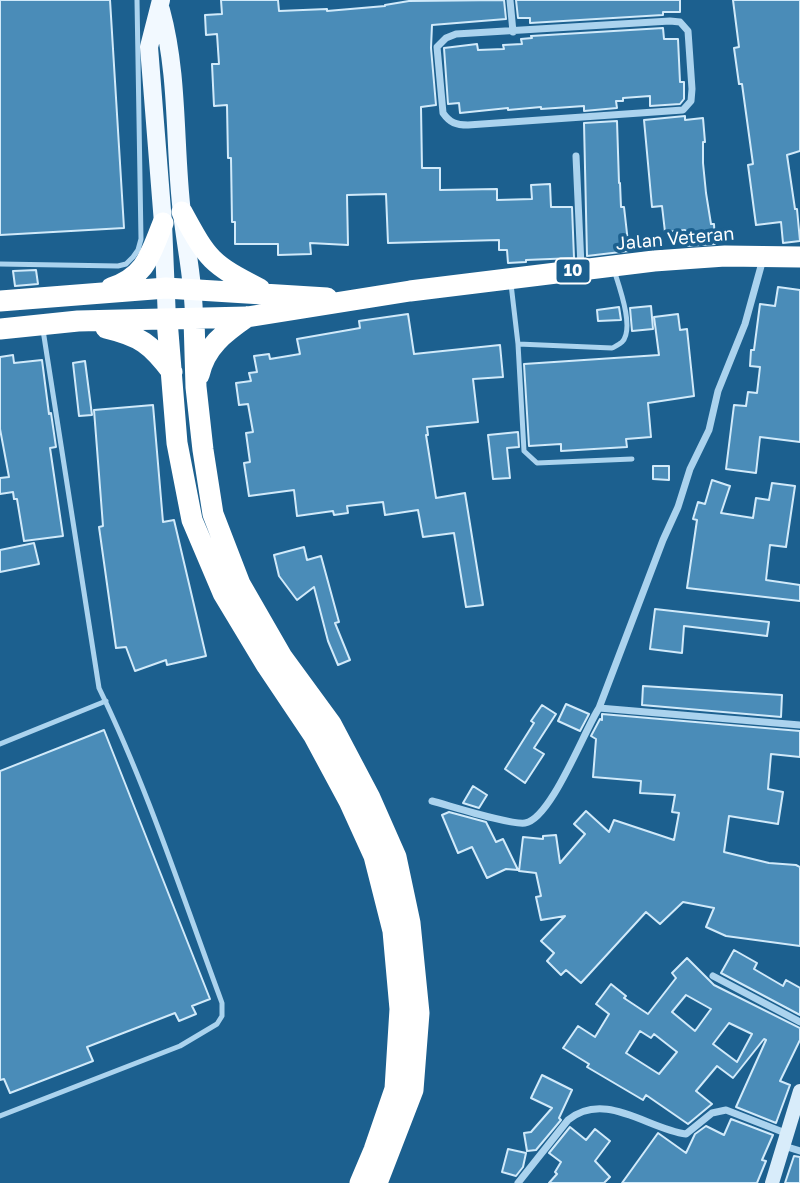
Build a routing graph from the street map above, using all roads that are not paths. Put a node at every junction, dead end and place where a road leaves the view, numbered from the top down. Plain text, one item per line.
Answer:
1 (137, 0) edge
2 (510, 0) edge
3 (161, 4) edge
4 (513, 32) junction
5 (576, 156) dead end
6 (182, 212) junction
7 (163, 223) junction
8 (763, 256) junction
9 (800, 257) edge
10 (0, 264) edge
11 (614, 267) junction
12 (581, 270) junction
13 (510, 279) junction
14 (166, 288) junction
15 (194, 289) junction
16 (96, 294) junction
17 (269, 294) junction
18 (0, 301) edge
19 (347, 301) junction
20 (247, 317) junction
21 (194, 319) junction
22 (167, 320) junction
23 (78, 321) junction
24 (42, 323) junction
25 (0, 328) edge
26 (518, 344) junction
27 (173, 374) junction
28 (196, 387) junction
29 (632, 459) dead end
30 (106, 701) junction
31 (598, 708) junction
32 (800, 725) edge
33 (0, 744) edge
34 (432, 801) dead end
35 (713, 976) dead end
36 (800, 1022) edge
37 (800, 1091) edge
38 (0, 1116) edge
39 (786, 1140) junction
40 (800, 1152) edge
41 (360, 1183) edge
42 (377, 1183) edge
43 (517, 1183) edge
44 (772, 1183) edge

1 - 10 lane
2 - 4 street
3 - 6 main road
3 - 7 main road
4 - 4 street
5 - 12 street
6 - 15 main road
6 - 17 highway
7 - 14 main road
7 - 16 highway
8 - 9 highway, Jalan Veteran / 10
8 - 11 highway, Jalan Veteran / 10
8 - 31 street
11 - 12 highway, Jalan Veteran / 10
11 - 26 lane
12 - 13 highway, Jalan Veteran / 10
13 - 19 highway, Jalan Veteran / 10
13 - 26 lane
14 - 15 highway, 10
14 - 16 highway, 10
14 - 22 main road
15 - 17 highway, Jalan Veteran / 10
15 - 21 main road
16 - 18 highway, 10
17 - 19 highway, Jalan Veteran / 10
19 - 20 highway, Jalan Veteran / 10
20 - 21 highway, Jalan Veteran / 10
20 - 28 highway
21 - 22 highway, 10
21 - 28 highway
22 - 23 highway, 10
22 - 27 highway
23 - 24 highway, 10
23 - 27 highway
24 - 25 highway, 10
24 - 30 lane
26 - 29 lane
27 - 41 highway
28 - 42 highway
30 - 33 lane
30 - 38 lane
31 - 32 street
31 - 34 street
35 - 36 street
37 - 39 street
39 - 40 street
39 - 43 street
39 - 44 street

